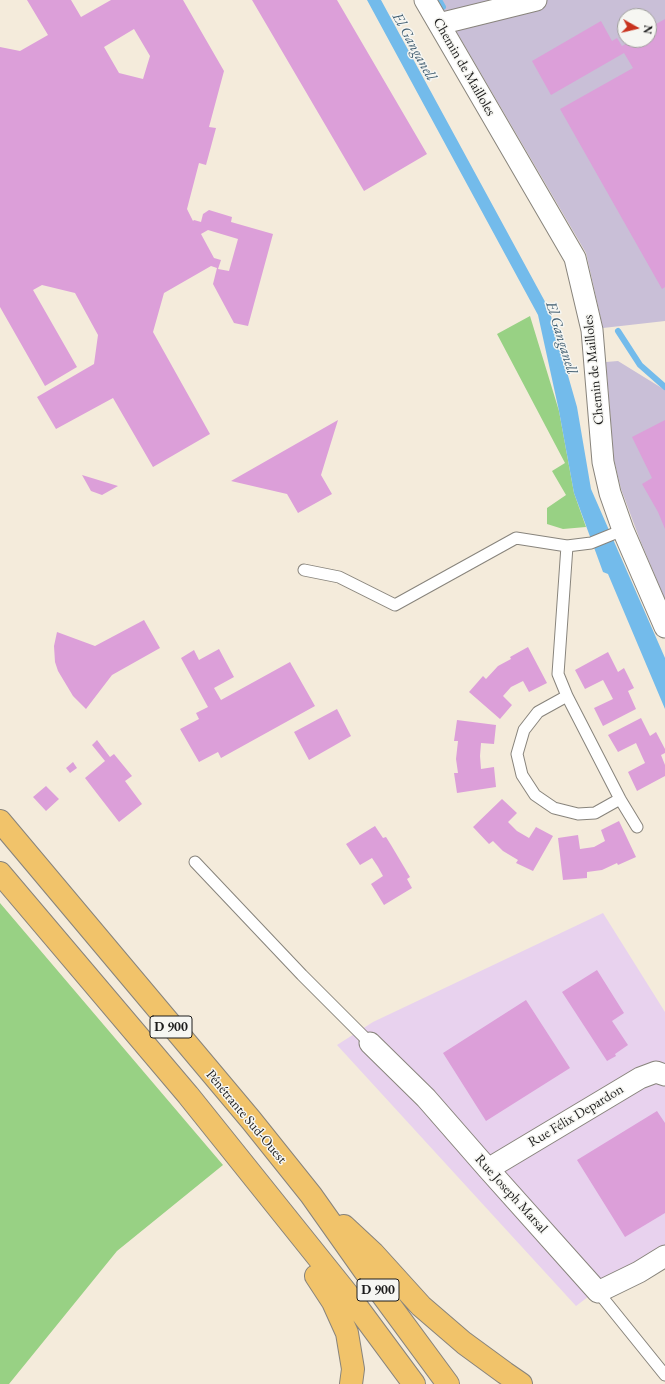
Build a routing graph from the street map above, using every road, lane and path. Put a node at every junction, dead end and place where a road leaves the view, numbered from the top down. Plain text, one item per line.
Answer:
1 (426, 0) edge
2 (536, 0) edge
3 (439, 24) junction
4 (617, 532) junction
5 (567, 546) junction
6 (304, 570) dead end
7 (665, 627) edge
8 (567, 696) junction
9 (620, 799) junction
10 (0, 821) edge
11 (637, 827) dead end
12 (195, 862) dead end
13 (0, 873) edge
14 (370, 1043) joint
15 (665, 1075) edge
16 (488, 1169) junction
17 (247, 1170) junction
18 (310, 1195) junction
19 (665, 1256) edge
20 (598, 1292) junction
21 (665, 1376) edge
22 (411, 1381) edge
23 (351, 1384) edge
24 (448, 1384) edge
25 (521, 1384) edge

1 - 3 street, Chemin de Mailloles
2 - 3 street
3 - 4 street, Chemin de Mailloles
4 - 5 lane
4 - 7 street, Chemin de Mailloles
5 - 6 lane
5 - 8 lane
8 - 9 lane
8 - 9 lane
9 - 11 lane
10 - 18 highway, Pénétrante Sud-Ouest / D 900
12 - 14 lane
13 - 17 highway, D 900
14 - 16 street, Rue Joseph Marsal
15 - 16 street, Rue Félix Depardon
16 - 20 street, Rue Joseph Marsal
17 - 22 highway, D 900
17 - 23 highway
18 - 24 highway, Pénétrante Sud-Ouest / D 900
18 - 25 highway
19 - 20 street
20 - 21 lane

